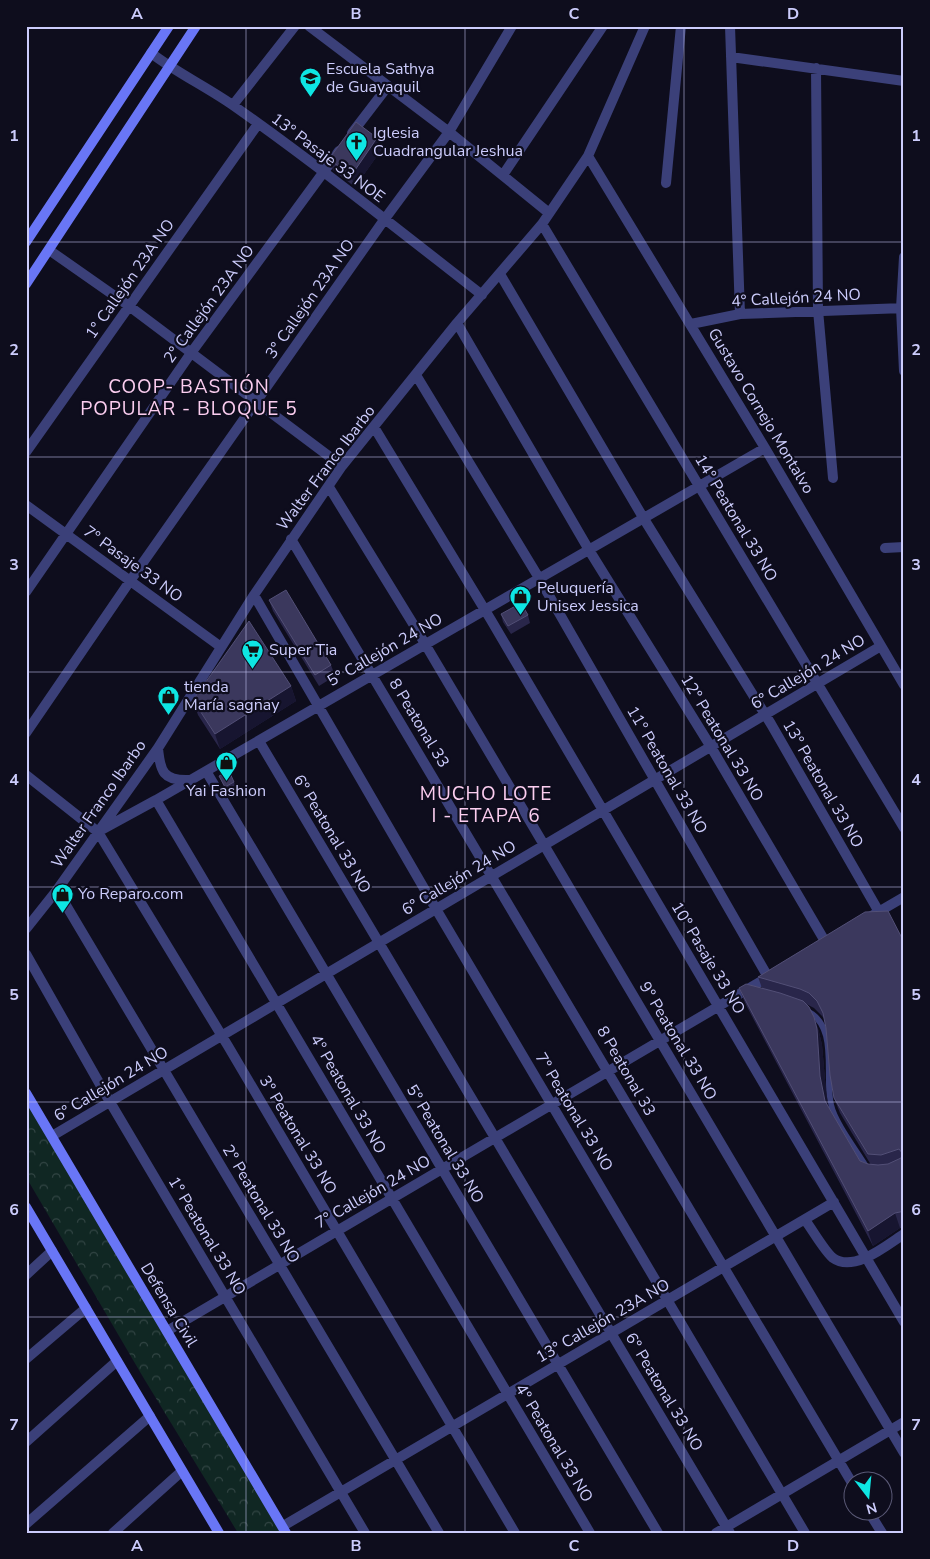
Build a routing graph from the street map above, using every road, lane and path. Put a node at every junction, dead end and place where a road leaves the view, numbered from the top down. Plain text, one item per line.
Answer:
1 (169, 26) edge
2 (196, 26) edge
3 (295, 26) edge
4 (309, 26) edge
5 (512, 26) edge
6 (603, 26) edge
7 (645, 26) edge
8 (681, 26) edge
9 (730, 26) edge
10 (151, 53) junction
11 (731, 57) junction
12 (169, 67) junction
13 (816, 68) junction
14 (904, 81) edge
15 (388, 86) junction
16 (233, 105) junction
17 (258, 124) junction
18 (449, 132) junction
19 (588, 156) junction
20 (323, 172) junction
21 (504, 175) junction
22 (666, 183) dead end
23 (549, 213) junction
24 (384, 220) junction
25 (542, 224) junction
26 (26, 242) edge
27 (49, 250) junction
28 (904, 257) edge
29 (500, 274) junction
30 (26, 284) edge
31 (482, 295) junction
32 (129, 306) junction
33 (902, 308) edge
34 (818, 310) junction
35 (740, 314) junction
36 (457, 323) junction
37 (691, 324) junction
38 (191, 353) junction
39 (904, 371) edge
40 (416, 375) junction
41 (256, 402) junction
42 (374, 426) junction
43 (765, 448) junction
44 (26, 452) edge
45 (342, 466) junction
46 (833, 478) dead end
47 (699, 486) junction
48 (329, 487) junction
49 (26, 505) edge
50 (644, 519) junction
51 (66, 533) junction
52 (291, 539) junction
53 (904, 547) edge
54 (885, 548) dead end
55 (589, 550) junction
56 (539, 578) junction
57 (130, 581) junction
58 (26, 592) edge
59 (254, 595) junction
60 (485, 610) junction
61 (426, 644) junction
62 (881, 646) junction
63 (221, 647) junction
64 (373, 675) junction
65 (818, 684) junction
66 (904, 685) edge
67 (319, 706) junction
68 (766, 714) junction
69 (26, 733) edge
70 (259, 741) junction
71 (711, 747) junction
72 (158, 748) junction
73 (206, 772) junction
74 (26, 775) edge
75 (191, 780) junction
76 (655, 780) junction
77 (156, 800) junction
78 (603, 810) junction
79 (904, 828) edge
80 (98, 832) junction
81 (544, 845) junction
82 (492, 876) junction
83 (57, 890) junction
84 (904, 898) edge
85 (436, 909) junction
86 (879, 912) junction
87 (856, 925) edge
88 (26, 929) edge
89 (379, 943) junction
90 (826, 943) edge
91 (26, 954) edge
92 (326, 974) junction
93 (772, 975) joint
94 (744, 991) junction
95 (755, 995) edge
96 (277, 1004) junction
97 (719, 1006) junction
98 (802, 1009) edge
99 (222, 1036) junction
100 (660, 1041) junction
101 (164, 1070) junction
102 (608, 1071) junction
103 (26, 1093) edge
104 (110, 1102) junction
105 (552, 1104) junction
106 (52, 1136) junction
107 (495, 1138) junction
108 (442, 1169) junction
109 (870, 1173) edge
110 (392, 1198) junction
111 (834, 1202) junction
112 (26, 1207) edge
113 (805, 1220) junction
114 (337, 1231) junction
115 (904, 1234) edge
116 (776, 1237) junction
117 (52, 1251) junction
118 (867, 1258) junction
119 (279, 1265) junction
120 (724, 1267) junction
121 (26, 1275) edge
122 (225, 1296) junction
123 (668, 1300) junction
124 (86, 1308) junction
125 (904, 1322) edge
126 (167, 1331) junction
127 (611, 1333) junction
128 (26, 1360) edge
129 (117, 1361) junction
130 (558, 1364) junction
131 (508, 1394) junction
132 (150, 1416) junction
133 (904, 1422) edge
134 (453, 1426) junction
135 (890, 1430) junction
136 (26, 1442) edge
137 (904, 1453) edge
138 (395, 1460) junction
139 (838, 1460) junction
140 (182, 1471) junction
141 (845, 1472) edge
142 (340, 1492) junction
143 (782, 1494) junction
144 (875, 1522) edge
145 (26, 1524) edge
146 (285, 1529) edge
147 (728, 1530) edge
148 (113, 1533) edge
149 (219, 1533) edge
150 (365, 1533) edge
151 (439, 1533) edge
152 (515, 1533) edge
153 (590, 1533) edge
154 (658, 1533) edge
155 (716, 1533) edge
156 (805, 1533) edge
157 (882, 1533) edge

1 - 10 street
2 - 12 street
3 - 16 street
4 - 15 street
5 - 18 street, 3° Callejón 23A NO
6 - 21 street
7 - 19 street, Walter Franco Ibarbo
8 - 22 street
9 - 11 street
10 - 12 street, 13° Pasaje 33 NOE
10 - 26 street
11 - 13 street
11 - 35 street
12 - 16 street, 13° Pasaje 33 NOE
12 - 27 street
13 - 14 street
13 - 34 street
15 - 18 street
15 - 20 street, 2° Callejón 23A NO
16 - 17 street, 13° Pasaje 33 NOE
17 - 20 street, 13° Pasaje 33 NOE
17 - 32 street, 1° Callejón 23A NO
18 - 21 street
18 - 24 street, 3° Callejón 23A NO
19 - 23 street, Walter Franco Ibarbo
19 - 37 street, Gustavo Cornejo Montalvo
20 - 24 street, 13° Pasaje 33 NOE
20 - 38 street, 2° Callejón 23A NO
21 - 23 street
23 - 25 street, Walter Franco Ibarbo
24 - 31 street, 13° Pasaje 33 NOE
24 - 41 street, 3° Callejón 23A NO
25 - 29 street, Walter Franco Ibarbo
25 - 47 street, 14° Peatonal 33 NO
27 - 30 street
27 - 32 street
28 - 33 street
29 - 31 street, Walter Franco Ibarbo
29 - 50 street, 13° Peatonal 33 NO
31 - 36 street, Walter Franco Ibarbo
32 - 38 street
32 - 44 street, 1° Callejón 23A NO
33 - 34 street, 4° Callejón 24 NO
33 - 39 street
34 - 35 street, 4° Callejón 24 NO
34 - 46 street
35 - 37 street, 4° Callejón 24 NO
36 - 40 street, Walter Franco Ibarbo
36 - 55 street, 12° Peatonal 33 NO
37 - 43 street, Gustavo Cornejo Montalvo
38 - 41 street
38 - 51 street, 2° Callejón 23A NO
40 - 42 street, Walter Franco Ibarbo
40 - 56 street, 11° Peatonal 33 NO
41 - 45 street
41 - 57 street, 3° Callejón 23A NO
42 - 45 street, Walter Franco Ibarbo
42 - 60 street, 10° Pasaje 33 NO
43 - 47 street, 5° Callejón 24 NO
43 - 62 street, Gustavo Cornejo Montalvo
45 - 48 street, Walter Franco Ibarbo
47 - 50 street, 5° Callejón 24 NO
47 - 65 street, 14° Peatonal 33 NO
48 - 52 street, Walter Franco Ibarbo
48 - 61 street, 9° Peatonal 33 NO
49 - 51 street, 7° Pasaje 33 NO
50 - 55 street, 5° Callejón 24 NO
50 - 68 street, 13° Peatonal 33 NO
51 - 57 street, 7° Pasaje 33 NO
51 - 58 street, 2° Callejón 23A NO
52 - 59 street, Walter Franco Ibarbo
52 - 64 street, 8 Peatonal 33
53 - 54 street
55 - 56 street, 5° Callejón 24 NO
55 - 71 street, 12° Peatonal 33 NO
56 - 60 street, 5° Callejón 24 NO
56 - 76 street, 11° Peatonal 33 NO
57 - 63 street, 7° Pasaje 33 NO
57 - 69 street, 3° Callejón 23A NO
59 - 63 street, Walter Franco Ibarbo
59 - 67 street, 7° Peatonal 33 NO
60 - 61 street, 5° Callejón 24 NO
60 - 78 street, 10° Pasaje 33 NO
61 - 64 street, 5° Callejón 24 NO
61 - 81 street, 9° Peatonal 33 NO
62 - 65 street, 6° Callejón 24 NO
62 - 66 street, Gustavo Cornejo Montalvo
63 - 72 street, Walter Franco Ibarbo
64 - 67 street, 5° Callejón 24 NO
64 - 82 street, 8 Peatonal 33
65 - 68 street, 6° Callejón 24 NO
65 - 79 street, 14° Peatonal 33 NO
67 - 70 street, 5° Callejón 24 NO
67 - 85 street, 7° Peatonal 33 NO
68 - 71 street, 6° Callejón 24 NO
68 - 86 street, 13° Peatonal 33 NO
70 - 73 street, 5° Callejón 24 NO
70 - 89 street, 6° Peatonal 33 NO
71 - 76 street, 6° Callejón 24 NO
71 - 90 street, 12° Peatonal 33 NO
72 - 75 street
72 - 80 street, Walter Franco Ibarbo
73 - 75 street, 5° Callejón 24 NO
73 - 92 street, 5° Peatonal 33 NO
74 - 80 street
75 - 77 street, 5° Callejón 24 NO
76 - 78 street, 6° Callejón 24 NO
76 - 93 street, 11° Peatonal 33 NO
77 - 80 street, 5° Callejón 24 NO
77 - 96 street, 4° Peatonal 33 NO
78 - 81 street, 6° Callejón 24 NO
78 - 97 street, 10° Pasaje 33 NO
80 - 83 street, Walter Franco Ibarbo
80 - 99 street, 3° Peatonal 33 NO
81 - 82 street, 6° Callejón 24 NO
81 - 100 street, 9° Peatonal 33 NO
82 - 85 street, 6° Callejón 24 NO
82 - 102 street, 8 Peatonal 33
83 - 88 street, Walter Franco Ibarbo
83 - 101 street, 2° Peatonal 33 NO
84 - 86 street
85 - 89 street, 6° Callejón 24 NO
85 - 105 street, 7° Peatonal 33 NO
86 - 87 street
89 - 92 street, 6° Callejón 24 NO
89 - 107 street, 6° Peatonal 33 NO
91 - 104 street, 1° Peatonal 33 NO
92 - 96 street, 6° Callejón 24 NO
92 - 108 street, 5° Peatonal 33 NO
93 - 94 street, 7° Callejón 24 NO
94 - 95 lane
94 - 97 street, 7° Callejón 24 NO
96 - 99 street, 6° Callejón 24 NO
96 - 110 street, 4° Peatonal 33 NO
97 - 100 street, 7° Callejón 24 NO
97 - 111 street, 10° Pasaje 33 NO
98 - 109 lane
99 - 101 street, 6° Callejón 24 NO
99 - 114 street, 3° Peatonal 33 NO
100 - 102 street, 7° Callejón 24 NO
100 - 116 street, 9° Peatonal 33 NO
101 - 104 street, 6° Callejón 24 NO
101 - 119 street, 2° Peatonal 33 NO
102 - 105 street, 7° Callejón 24 NO
102 - 120 street, 8 Peatonal 33
103 - 106 street, Defensa Civil
104 - 106 street, 6° Callejón 24 NO
104 - 122 street, 1° Peatonal 33 NO
105 - 107 street, 7° Callejón 24 NO
105 - 123 street, 7° Peatonal 33 NO
106 - 126 street, Defensa Civil
107 - 108 street, 7° Callejón 24 NO
107 - 127 street, 6° Peatonal 33 NO
108 - 110 street, 7° Callejón 24 NO
108 - 130 street, 5° Peatonal 33 NO
110 - 114 street, 7° Callejón 24 NO
110 - 131 street, 4° Peatonal 33 NO
111 - 113 street, 13° Callejón 23A NO
111 - 118 street, 10° Pasaje 33 NO
112 - 117 street
113 - 116 street, 13° Callejón 23A NO
113 - 118 street
114 - 119 street, 7° Callejón 24 NO
114 - 134 street, 3° Peatonal 33 NO
115 - 118 street
116 - 120 street, 13° Callejón 23A NO
116 - 135 street, 9° Peatonal 33 NO
117 - 121 street
117 - 124 street
118 - 125 street, 10° Pasaje 33 NO
119 - 122 street, 7° Callejón 24 NO
119 - 138 street, 2° Peatonal 33 NO
120 - 123 street, 13° Callejón 23A NO
120 - 139 street, 8 Peatonal 33
122 - 126 street, 7° Callejón 24 NO
122 - 142 street, 1° Peatonal 33 NO
123 - 127 street, 13° Callejón 23A NO
123 - 143 street, 7° Peatonal 33 NO
124 - 128 street
124 - 129 street
126 - 146 street, Defensa Civil
127 - 130 street, 13° Callejón 23A NO
127 - 147 street, 6° Peatonal 33 NO
129 - 132 street
129 - 136 street
130 - 131 street, 13° Callejón 23A NO
130 - 154 street, 5° Peatonal 33 NO
131 - 134 street, 13° Callejón 23A NO
131 - 153 street, 4° Peatonal 33 NO
132 - 140 street
132 - 145 street
133 - 135 street
134 - 138 street, 13° Callejón 23A NO
134 - 152 street, 3° Peatonal 33 NO
135 - 137 street, 9° Peatonal 33 NO
135 - 139 street
138 - 142 street, 13° Callejón 23A NO
138 - 151 street, 2° Peatonal 33 NO
139 - 141 street, 8 Peatonal 33
139 - 143 street
140 - 148 street
140 - 149 street
142 - 146 street, 13° Callejón 23A NO
142 - 150 street, 1° Peatonal 33 NO
143 - 147 street
143 - 156 street, 7° Peatonal 33 NO
144 - 157 street
147 - 155 street

